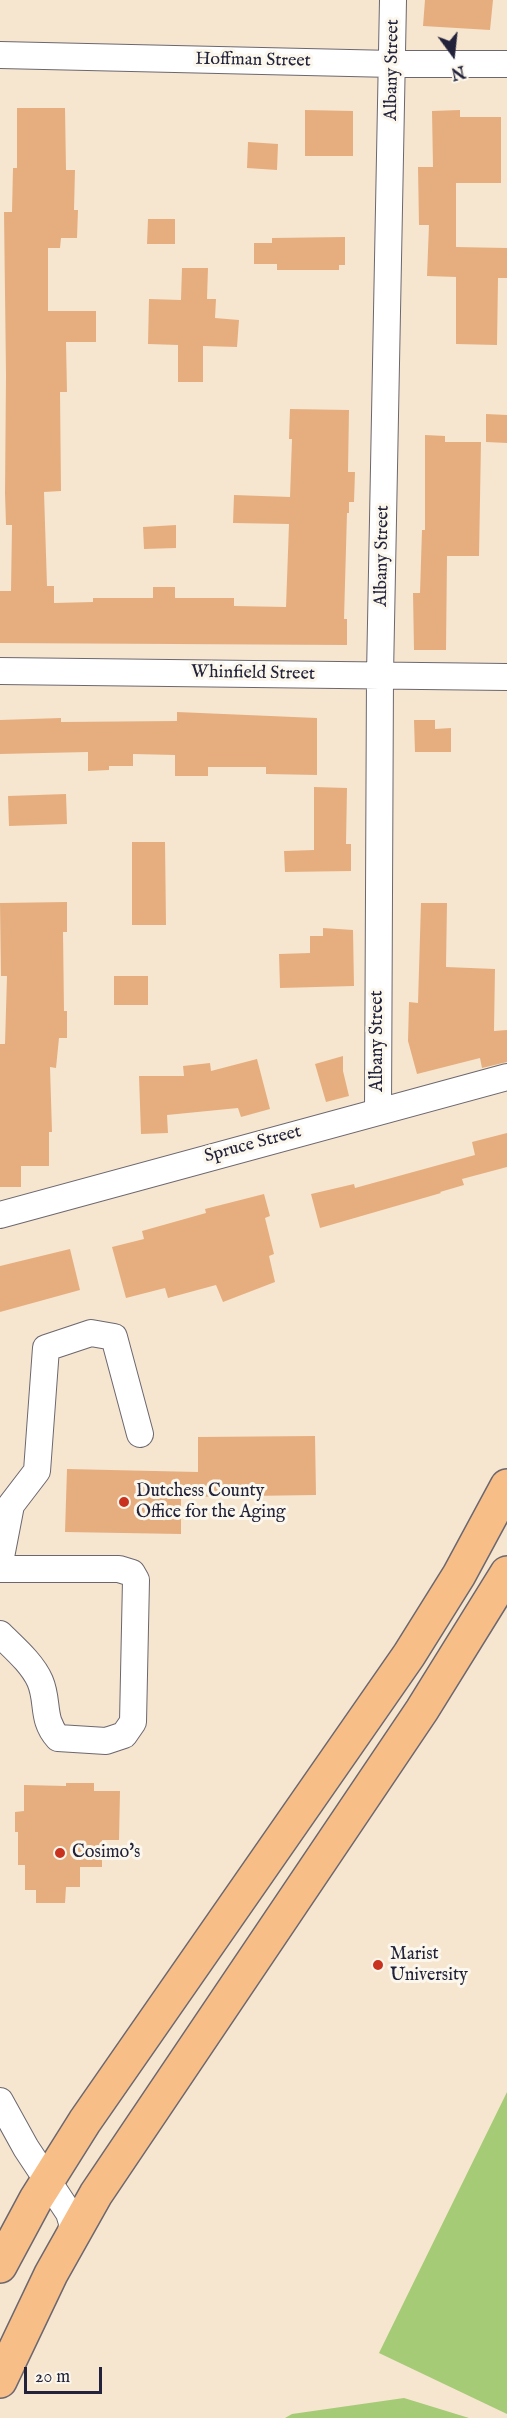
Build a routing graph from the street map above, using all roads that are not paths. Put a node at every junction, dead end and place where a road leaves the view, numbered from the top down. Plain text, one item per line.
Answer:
1 (393, 0) edge
2 (0, 55) edge
3 (393, 64) junction
4 (507, 64) edge
5 (0, 671) edge
6 (380, 675) junction
7 (507, 677) edge
8 (507, 1077) edge
9 (378, 1111) junction
10 (0, 1215) edge
11 (140, 1434) dead end
12 (507, 1486) edge
13 (0, 1562) edge
14 (0, 1569) edge
15 (507, 1572) edge
16 (0, 1634) edge
17 (0, 2101) edge
18 (47, 2181) junction
19 (71, 2240) junction
20 (0, 2266) edge
21 (0, 2381) edge

1 - 3 street, Albany Street
2 - 3 street, Hoffman Street
3 - 4 street, Hoffman Street
3 - 6 street, Albany Street
5 - 6 street, Whinfield Street
6 - 7 street, Whinfield Street
6 - 9 street, Albany Street
8 - 9 street, Spruce Street
9 - 10 street, Spruce Street
11 - 13 street
12 - 18 highway
14 - 16 street
15 - 19 highway
17 - 18 street
18 - 19 street
18 - 20 highway
19 - 21 highway

